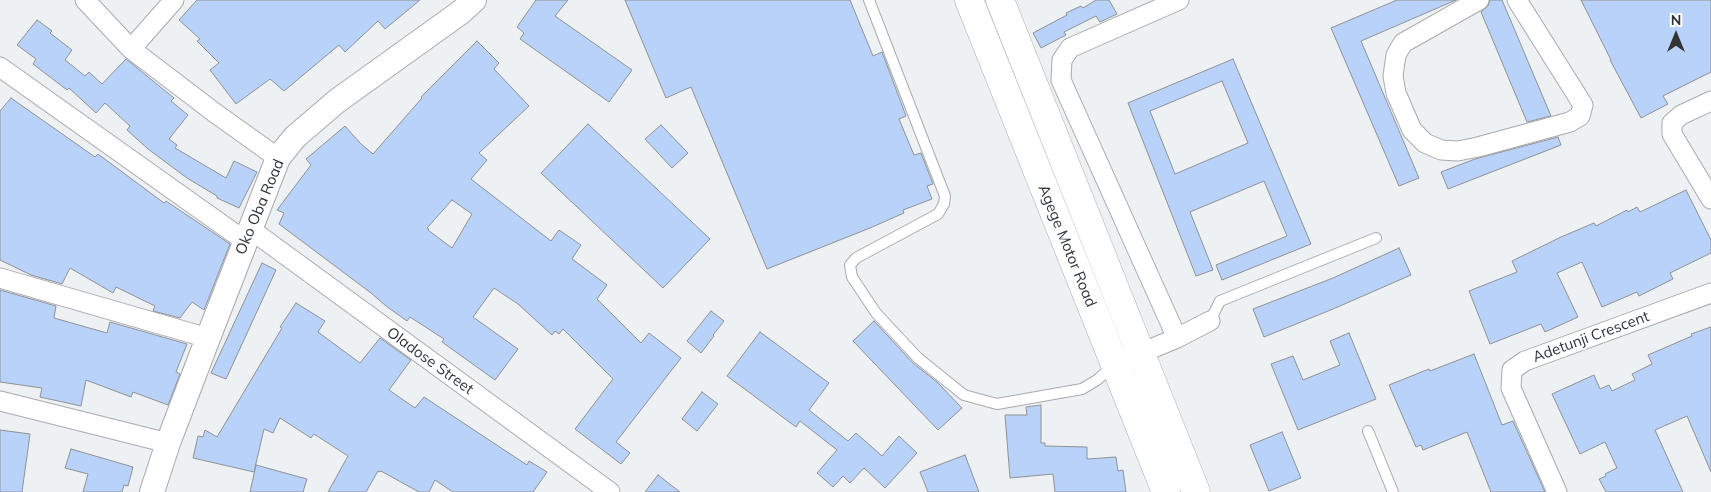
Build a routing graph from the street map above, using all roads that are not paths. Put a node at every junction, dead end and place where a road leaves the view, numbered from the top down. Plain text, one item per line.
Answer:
1 (85, 0) edge
2 (174, 0) edge
3 (474, 0) edge
4 (869, 0) edge
5 (968, 0) edge
6 (1000, 0) edge
7 (1179, 0) edge
8 (1479, 0) edge
9 (1517, 0) edge
10 (131, 49) junction
11 (0, 67) edge
12 (1711, 100) edge
13 (278, 158) junction
14 (1710, 196) edge
15 (247, 235) junction
16 (1376, 238) dead end
17 (0, 278) edge
18 (1711, 293) edge
19 (1210, 321) joint
20 (208, 338) junction
21 (1177, 338) junction
22 (1139, 353) junction
23 (1114, 364) junction
24 (0, 401) edge
25 (1368, 431) dead end
26 (168, 443) junction
27 (152, 492) edge
28 (610, 492) edge
29 (1166, 492) edge
30 (1196, 492) edge
31 (1394, 492) edge
32 (1557, 492) edge

1 - 10 street
2 - 10 street
3 - 13 street, Oko Oba Road
4 - 23 lane
5 - 23 main road, Agege Motor Road
6 - 22 main road, Agege Motor Road
7 - 21 street
8 - 9 street
10 - 13 street
11 - 15 street, Oladose Street
12 - 14 street
13 - 15 street, Oko Oba Road
15 - 20 street, Oko Oba Road
15 - 28 street, Oladose Street
16 - 19 lane
17 - 20 street
18 - 32 street, Adetunji Crescent
19 - 21 street
20 - 26 street, Oko Oba Road
21 - 22 street
22 - 23 street
22 - 30 main road, Agege Motor Road
23 - 29 main road, Agege Motor Road
24 - 26 street
25 - 31 lane
26 - 27 street, Oko Oba Road

